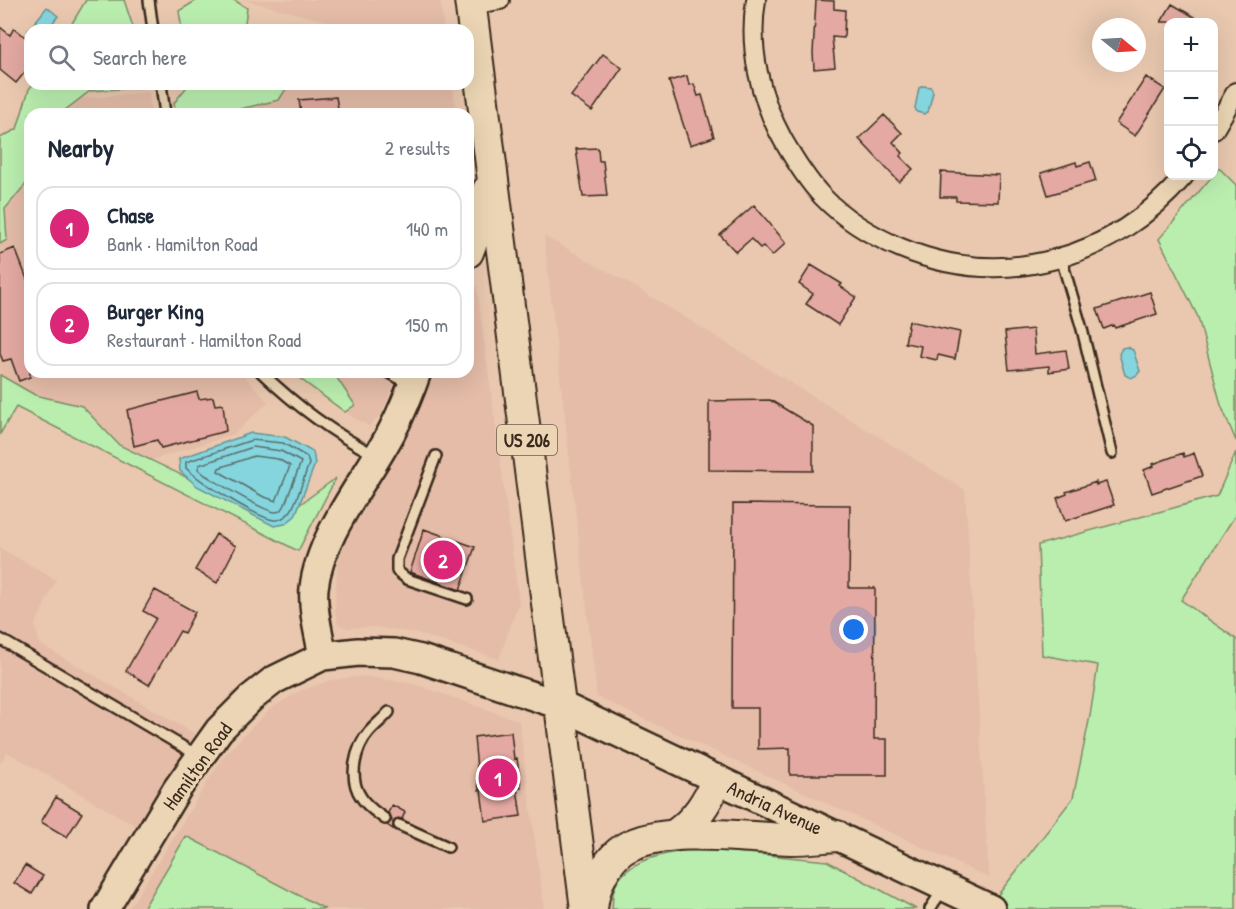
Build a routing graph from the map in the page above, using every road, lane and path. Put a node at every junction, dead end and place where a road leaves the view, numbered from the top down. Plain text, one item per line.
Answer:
1 (149, 0) edge
2 (500, 0) edge
3 (750, 1) edge
4 (471, 2) edge
5 (152, 24) edge
6 (474, 24) edge
7 (474, 27) edge
8 (162, 90) edge
9 (1236, 92) edge
10 (164, 108) edge
11 (1216, 126) edge
12 (492, 175) junction
13 (1180, 180) edge
14 (474, 236) edge
15 (1061, 258) junction
16 (267, 378) edge
17 (415, 379) edge
18 (1112, 453) dead end
19 (378, 456) junction
20 (436, 456) dead end
21 (467, 599) dead end
22 (0, 639) edge
23 (322, 656) junction
24 (560, 705) junction
25 (389, 712) dead end
26 (199, 756) junction
27 (717, 780) junction
28 (385, 819) dead end
29 (399, 825) dead end
30 (676, 834) junction
31 (837, 836) junction
32 (448, 847) dead end
33 (937, 898) edge
34 (105, 909) edge
35 (586, 909) edge
36 (592, 909) edge
37 (991, 909) edge

1 - 5 lane
2 - 4 street
3 - 15 street
4 - 6 main road, US 206
7 - 12 main road, US 206
8 - 10 lane
9 - 11 street
12 - 14 main road
12 - 24 main road, US 206
13 - 15 street
15 - 18 lane
16 - 19 lane
17 - 19 street
19 - 23 street
20 - 21 lane
22 - 26 lane
23 - 24 street, Hamilton Road
23 - 26 street, Hamilton Road
24 - 27 street, Andria Avenue
24 - 35 main road, US 206
25 - 28 lane
26 - 34 street, Hamilton Road
27 - 30 main road
27 - 31 street, Andria Avenue
29 - 32 lane
30 - 31 main road
30 - 36 main road
31 - 33 street, Andria Avenue
33 - 37 street, Andria Avenue

